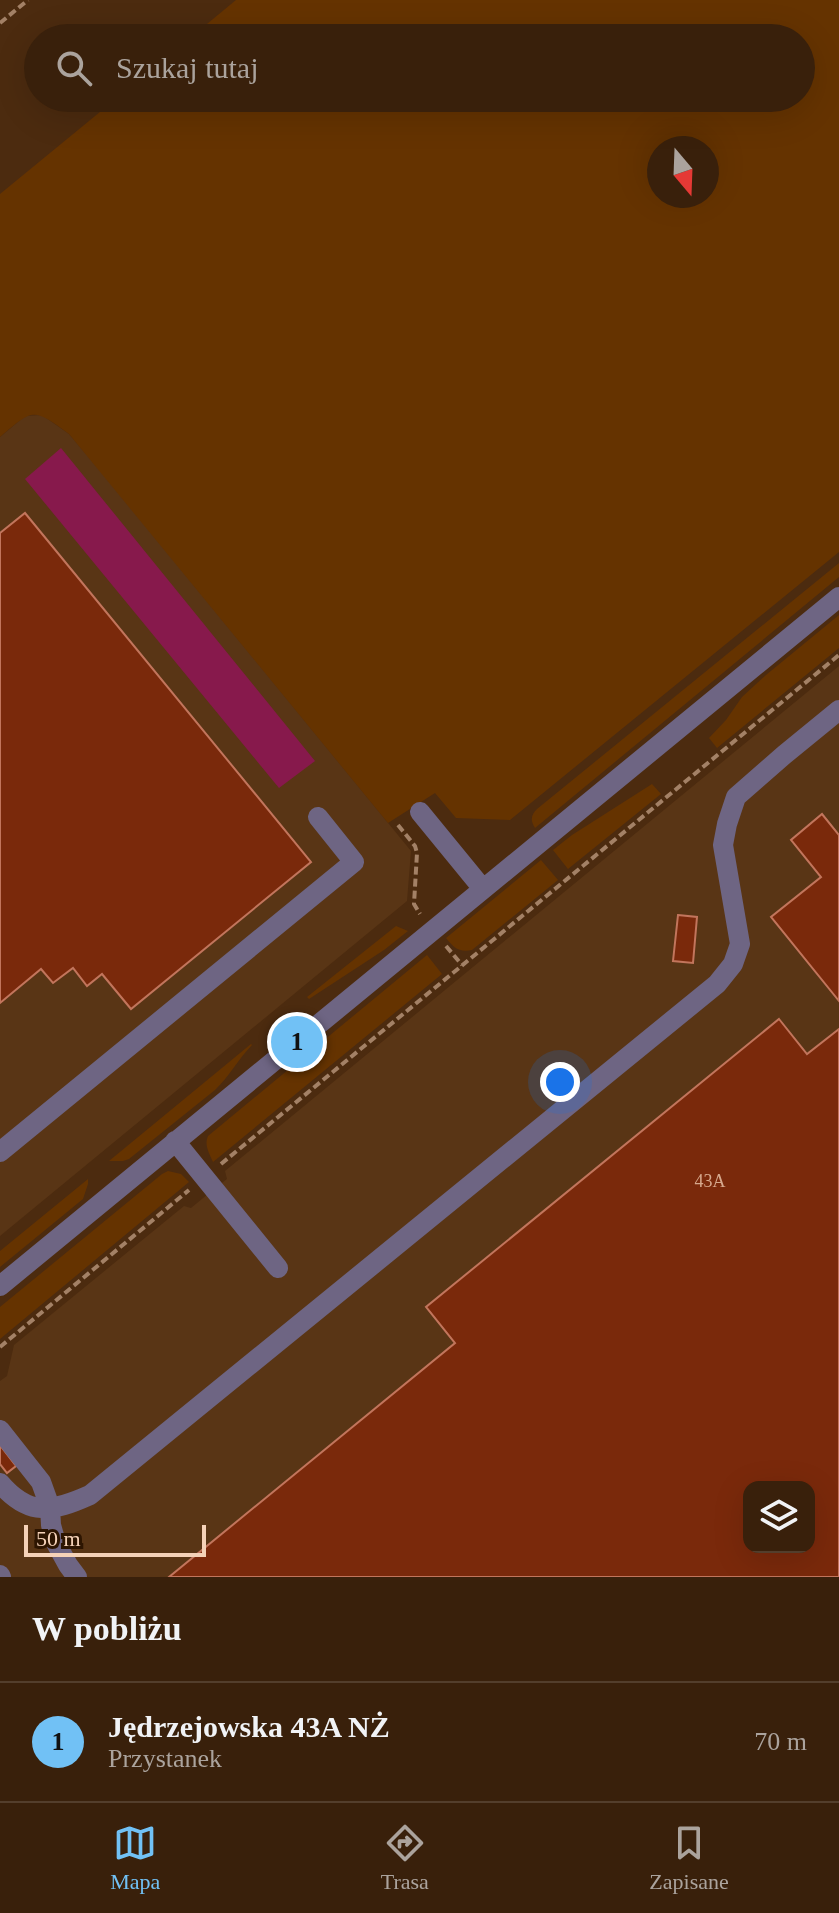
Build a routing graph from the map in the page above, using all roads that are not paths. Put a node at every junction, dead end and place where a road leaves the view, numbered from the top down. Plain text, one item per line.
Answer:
1 (839, 597) edge
2 (839, 710) edge
3 (420, 812) dead end
4 (318, 817) dead end
5 (483, 889) junction
6 (175, 1141) junction
7 (0, 1152) edge
8 (278, 1268) dead end
9 (0, 1286) edge
10 (0, 1430) edge
11 (0, 1483) edge
12 (50, 1507) junction
13 (77, 1577) edge

1 - 5 street
2 - 12 street
3 - 5 street
4 - 7 street
5 - 6 street
6 - 8 street
6 - 9 street
10 - 12 street
11 - 12 street
12 - 13 street

